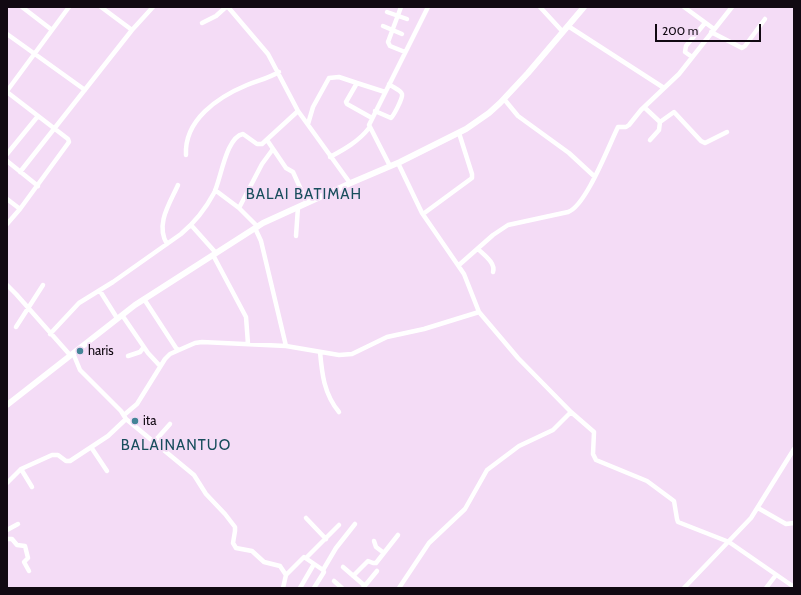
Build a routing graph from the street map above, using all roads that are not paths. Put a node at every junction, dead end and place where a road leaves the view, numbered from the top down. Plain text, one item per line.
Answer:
1 (22, 7) edge
2 (31, 7) edge
3 (69, 7) edge
4 (101, 7) edge
5 (153, 7) edge
6 (227, 7) edge
7 (401, 7) edge
8 (428, 7) edge
9 (540, 7) edge
10 (584, 7) edge
11 (732, 7) edge
12 (686, 8) edge
13 (28, 12) junction
14 (387, 12) dead end
15 (398, 16) junction
16 (407, 19) dead end
17 (765, 19) dead end
18 (202, 23) dead end
19 (705, 23) junction
20 (383, 26) dead end
21 (568, 26) junction
22 (52, 30) junction
23 (132, 30) junction
24 (393, 30) junction
25 (713, 31) junction
26 (563, 32) junction
27 (7, 34) edge
28 (402, 34) dead end
29 (405, 52) junction
30 (34, 54) junction
31 (692, 57) junction
32 (279, 72) junction
33 (357, 83) junction
34 (389, 84) junction
35 (664, 88) junction
36 (85, 90) junction
37 (7, 91) edge
38 (385, 92) junction
39 (504, 98) junction
40 (644, 107) junction
41 (298, 111) junction
42 (375, 111) junction
43 (38, 116) junction
44 (372, 118) junction
45 (660, 122) junction
46 (308, 124) junction
47 (369, 128) junction
48 (54, 130) junction
49 (727, 132) dead end
50 (459, 133) junction
51 (267, 140) junction
52 (650, 140) dead end
53 (273, 149) junction
54 (7, 154) edge
55 (186, 156) dead end
56 (330, 157) junction
57 (7, 160) edge
58 (398, 163) junction
59 (390, 166) junction
60 (20, 172) junction
61 (595, 178) junction
62 (350, 183) junction
63 (178, 185) dead end
64 (38, 186) junction
65 (216, 190) junction
66 (7, 199) edge
67 (307, 202) junction
68 (298, 206) junction
69 (238, 208) junction
70 (20, 209) junction
71 (423, 214) junction
72 (7, 224) edge
73 (191, 225) junction
74 (256, 228) junction
75 (296, 236) dead end
76 (167, 244) junction
77 (478, 249) junction
78 (215, 254) junction
79 (459, 265) junction
80 (493, 272) dead end
81 (7, 285) edge
82 (43, 285) dead end
83 (100, 291) junction
84 (144, 299) junction
85 (28, 308) junction
86 (479, 312) junction
87 (120, 316) junction
88 (16, 327) dead end
89 (50, 334) junction
90 (248, 344) junction
91 (286, 346) junction
92 (144, 347) junction
93 (179, 350) junction
94 (320, 352) junction
95 (71, 354) junction
96 (128, 356) dead end
97 (160, 366) junction
98 (7, 405) edge
99 (339, 412) dead end
100 (571, 412) junction
101 (125, 417) junction
102 (170, 424) dead end
103 (154, 442) junction
104 (91, 447) junction
105 (794, 449) edge
106 (20, 469) junction
107 (107, 471) dead end
108 (7, 483) edge
109 (32, 487) dead end
110 (758, 508) junction
111 (306, 518) dead end
112 (794, 523) edge
113 (18, 524) dead end
114 (355, 524) dead end
115 (339, 525) dead end
116 (7, 530) edge
117 (398, 535) dead end
118 (7, 539) edge
119 (326, 539) junction
120 (374, 541) dead end
121 (728, 542) junction
122 (384, 553) junction
123 (306, 558) junction
124 (314, 564) junction
125 (343, 567) dead end
126 (323, 570) junction
127 (29, 571) dead end
128 (377, 571) dead end
129 (286, 575) junction
130 (776, 575) junction
131 (353, 576) junction
132 (334, 581) dead end
133 (364, 587) edge
134 (401, 587) edge
135 (794, 587) edge
136 (283, 588) edge
137 (300, 588) edge
138 (314, 588) edge
139 (342, 588) edge
140 (684, 588) edge
141 (766, 588) edge

1 - 13 street
2 - 13 street
3 - 22 street
4 - 23 street
5 - 23 street
6 - 18 street
6 - 32 street
7 - 15 street
8 - 29 street
9 - 26 street
10 - 21 main road
11 - 25 street
12 - 19 street
13 - 22 street
14 - 15 street
15 - 16 street
15 - 24 street
17 - 25 street
19 - 25 street
19 - 31 street
20 - 24 street
21 - 26 main road
21 - 35 street
22 - 30 street
23 - 36 street
24 - 28 street
24 - 29 street
25 - 31 street
26 - 39 main road
27 - 30 street
29 - 34 street
30 - 36 street
30 - 37 street
31 - 35 street
32 - 41 street
32 - 55 street
33 - 38 street
33 - 44 street
33 - 46 street
34 - 38 street
34 - 42 street
35 - 40 street
36 - 48 street
37 - 43 street
38 - 42 street
39 - 50 main road
39 - 61 street
40 - 45 street
40 - 61 street
41 - 46 street
41 - 51 street
42 - 44 street
43 - 48 street
43 - 54 street
44 - 47 street
45 - 49 street
45 - 52 street
46 - 56 street
47 - 56 street
47 - 59 street
48 - 60 street
48 - 64 street
50 - 58 main road
50 - 71 street
51 - 53 street
51 - 65 street
53 - 67 street
53 - 69 street
56 - 62 street
57 - 60 street
58 - 59 main road
58 - 71 street
59 - 62 main road
60 - 64 street
61 - 77 street
62 - 67 main road
63 - 76 street
64 - 70 street
65 - 69 street
65 - 73 street
66 - 70 street
67 - 68 main road
68 - 74 main road
68 - 75 street
69 - 74 street
70 - 72 street
71 - 79 street
73 - 76 street
73 - 78 street
74 - 78 main road
74 - 91 street
76 - 83 street
77 - 79 street
77 - 80 street
78 - 84 main road
78 - 90 street
79 - 86 street
81 - 85 street
82 - 85 street
83 - 87 street
83 - 89 street
84 - 87 main road
84 - 93 street
85 - 88 street
85 - 89 street
86 - 94 street
86 - 100 street
87 - 92 street
87 - 95 main road
89 - 95 street
90 - 91 street
90 - 93 street
91 - 94 street
92 - 96 street
92 - 97 street
93 - 97 street
94 - 99 street
95 - 98 main road
95 - 101 street
97 - 101 street
100 - 121 street
100 - 134 street
101 - 103 street
101 - 104 street
102 - 103 street
103 - 129 street
104 - 106 street
104 - 107 street
105 - 110 street
106 - 108 street
106 - 109 street
110 - 112 street
110 - 121 street
111 - 119 street
113 - 116 street
114 - 126 street
115 - 119 street
117 - 122 street
118 - 127 street
119 - 123 street
120 - 122 street
121 - 130 street
121 - 140 street
122 - 131 street
123 - 124 street
123 - 129 street
124 - 126 street
124 - 137 street
125 - 131 street
126 - 138 street
128 - 133 street
129 - 136 street
130 - 135 street
130 - 141 street
131 - 133 street
132 - 139 street

